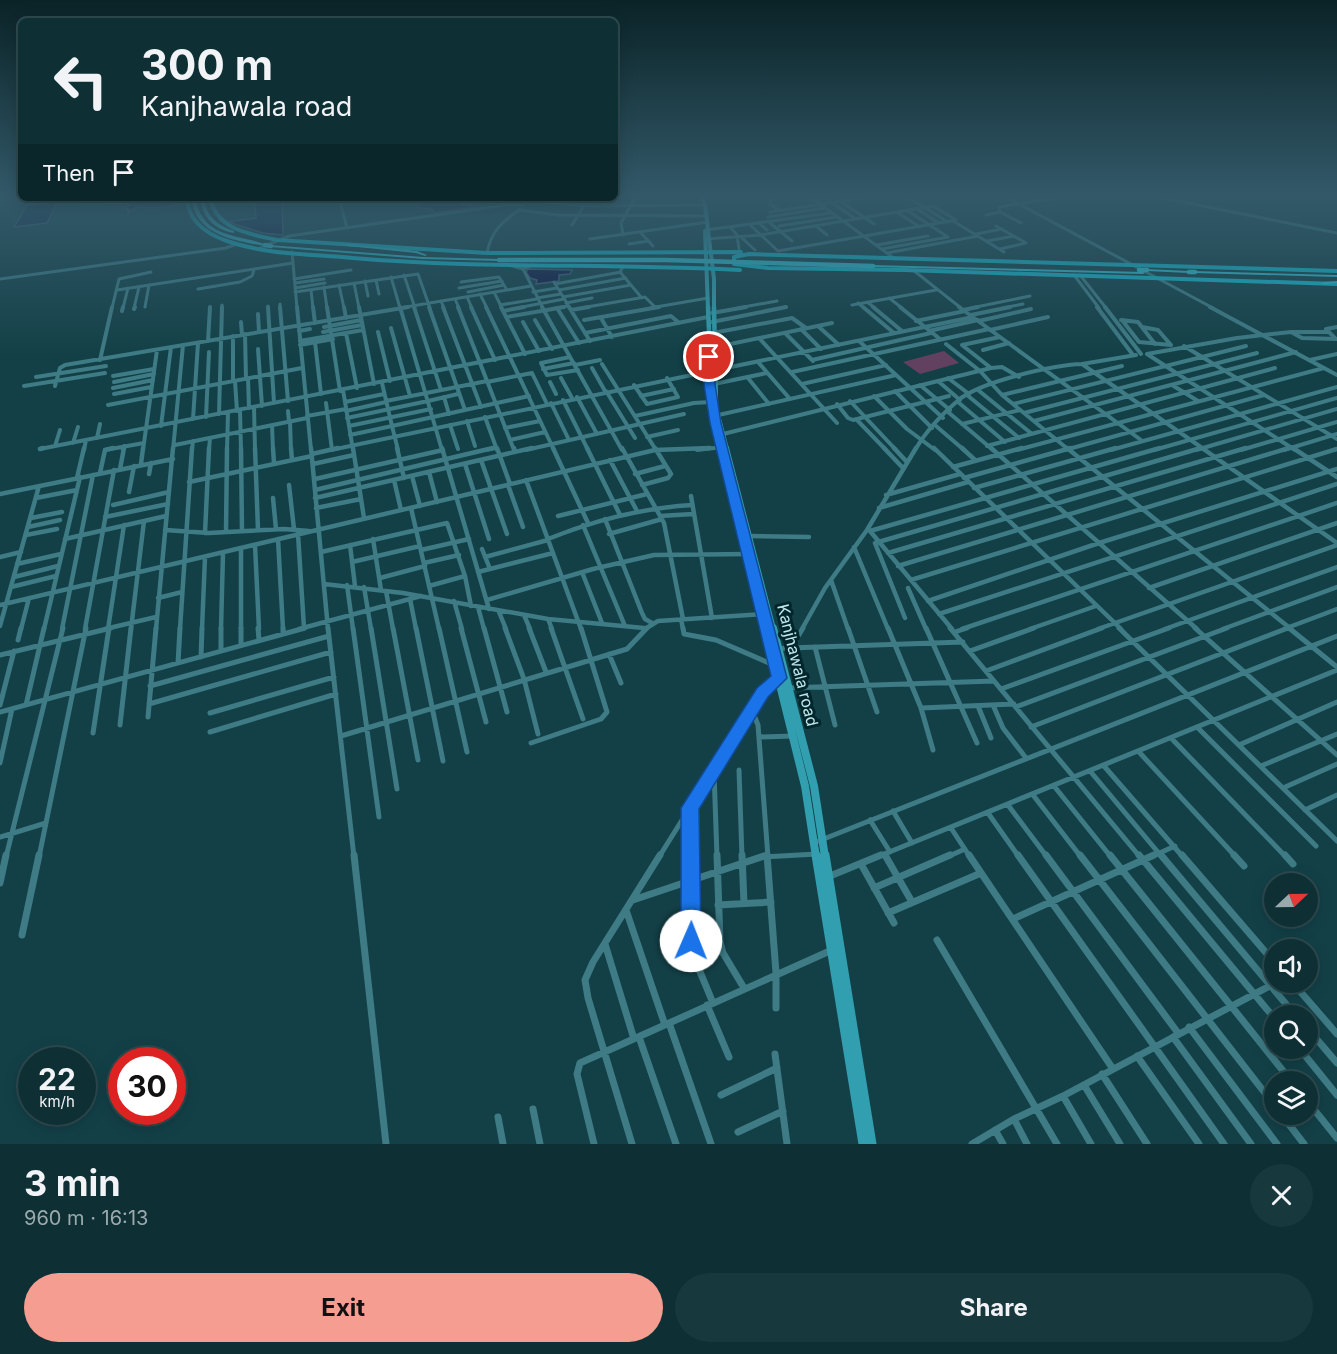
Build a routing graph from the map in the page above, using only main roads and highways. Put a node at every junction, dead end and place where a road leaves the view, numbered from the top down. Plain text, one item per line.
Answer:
1 (284, 249) edge
2 (339, 249) edge
3 (391, 249) edge
4 (416, 249) edge
5 (709, 252) junction
6 (602, 254) junction
7 (424, 256) junction
8 (800, 256) junction
9 (341, 257) junction
10 (605, 264) junction
11 (710, 268) junction
12 (797, 268) junction
13 (1317, 271) joint
14 (1146, 273) junction
15 (1193, 274) junction
16 (1337, 278) edge
17 (1324, 283) joint
18 (711, 317) junction
19 (712, 384) junction
20 (716, 415) junction
21 (724, 447) junction
22 (751, 554) junction
23 (785, 688) junction
24 (820, 841) junction
25 (863, 1144) edge
26 (873, 1144) edge

1 - 9 main road
2 - 7 highway
3 - 7 highway
4 - 6 main road
5 - 6 main road
5 - 8 main road
5 - 11 main road, Kanjhawala road
6 - 10 main road
7 - 9 highway
7 - 14 highway, bridge
8 - 12 main road
8 - 15 main road
9 - 10 main road
10 - 11 main road
11 - 12 main road
11 - 18 main road, Kanjhawala road
11 - 18 main road, Kanjhawala road
12 - 14 main road
13 - 15 main road
13 - 16 highway
14 - 15 highway
15 - 16 highway
15 - 17 main road
16 - 17 highway
18 - 19 main road, Kanjhawala road
19 - 20 main road, Kanjhawala road
19 - 20 main road, Kanjhawala road
20 - 21 main road, Kanjhawala road
21 - 22 main road, Kanjhawala road
21 - 22 main road, Kanjhawala road
22 - 23 main road, Kanjhawala road
22 - 23 main road, Kanjhawala road
23 - 24 main road, Kanjhawala road
23 - 24 main road, Kanjhawala road
24 - 25 main road, Kanjhawala road
24 - 26 main road, Kanjhawala road

